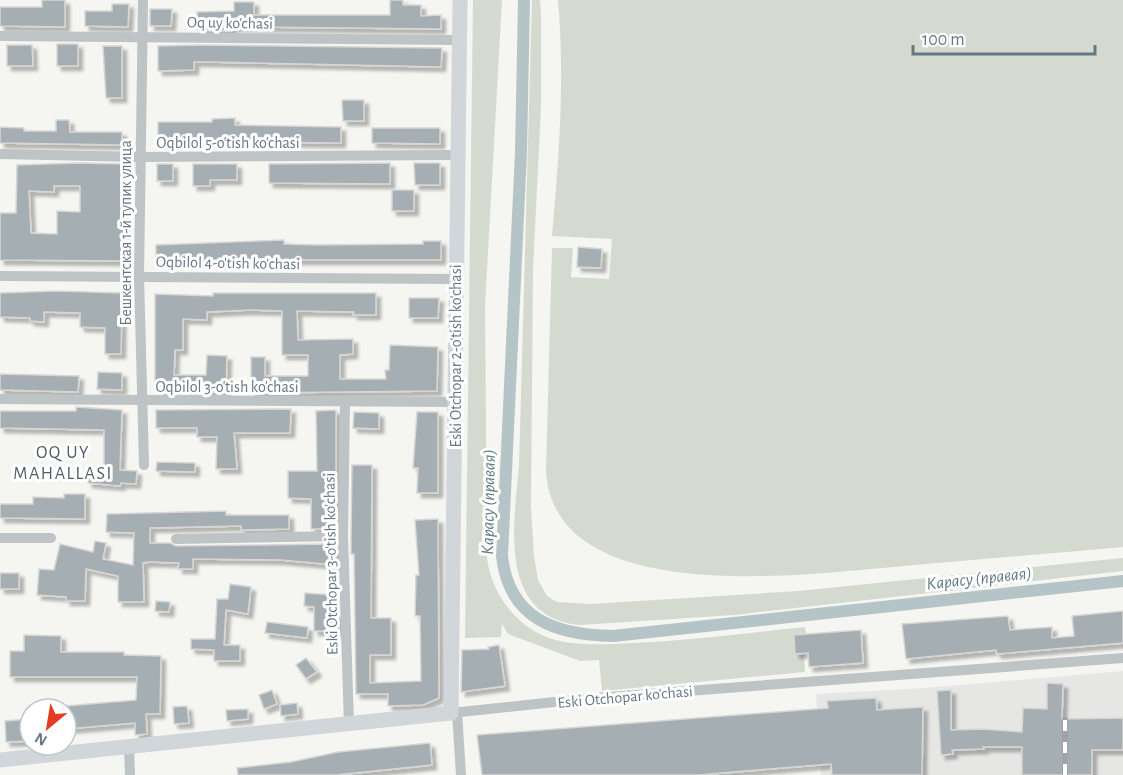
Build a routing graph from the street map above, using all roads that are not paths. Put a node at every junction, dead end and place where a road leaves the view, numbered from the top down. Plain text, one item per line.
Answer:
1 (143, 0) edge
2 (460, 0) edge
3 (0, 36) edge
4 (141, 36) junction
5 (459, 40) junction
6 (0, 154) edge
7 (456, 156) junction
8 (140, 157) junction
9 (0, 276) edge
10 (139, 276) junction
11 (455, 279) junction
12 (0, 399) edge
13 (142, 400) junction
14 (345, 402) junction
15 (454, 402) junction
16 (144, 465) dead end
17 (343, 536) junction
18 (0, 538) edge
19 (51, 538) dead end
20 (176, 539) dead end
21 (1123, 658) edge
22 (454, 712) junction
23 (349, 725) junction
24 (129, 747) junction
25 (0, 760) edge
26 (130, 775) edge
27 (461, 775) edge

1 - 4 street, Бешкентская 1-й тупик улица
2 - 5 street, Eski Otchopar 2-o'tish ko'chasi
3 - 4 street, Oq uy ko'chasi
4 - 5 street, Oq uy ko'chasi
4 - 8 street, Бешкентская 1-й тупик улица
5 - 7 street, Eski Otchopar 2-o'tish ko'chasi
6 - 8 street, Oqbilol 5-o'tish ko'chasi
7 - 8 street, Oqbilol 5-o'tish ko'chasi
7 - 11 street, Eski Otchopar 2-o'tish ko'chasi
8 - 10 street, Бешкентская 1-й тупик улица
9 - 10 street, Oqbilol 4-o'tish ko'chasi
10 - 11 street, Oqbilol 4-o'tish ko'chasi
10 - 13 street, Бешкентская 1-й тупик улица
11 - 15 street, Eski Otchopar 2-o'tish ko'chasi
12 - 13 street, Oqbilol 3-o'tish ko'chasi
13 - 14 street, Oqbilol 3-o'tish ko'chasi
13 - 16 street, Бешкентская 1-й тупик улица
14 - 15 street, Oqbilol 3-o'tish ko'chasi
14 - 17 street, Eski Otchopar 3-o'tish ko'chasi
15 - 22 street, Eski Otchopar 2-o'tish ko'chasi
17 - 20 street
17 - 23 street, Eski Otchopar 3-o'tish ko'chasi
18 - 19 street
21 - 22 street, Eski Otchopar ko'chasi
22 - 23 street, Eski Otchopar ko'chasi
22 - 27 street, Eski Otchopar 2-o'tish ko'chasi
23 - 24 street, Eski Otchopar ko'chasi
24 - 25 street, Eski Otchopar ko'chasi
24 - 26 street

